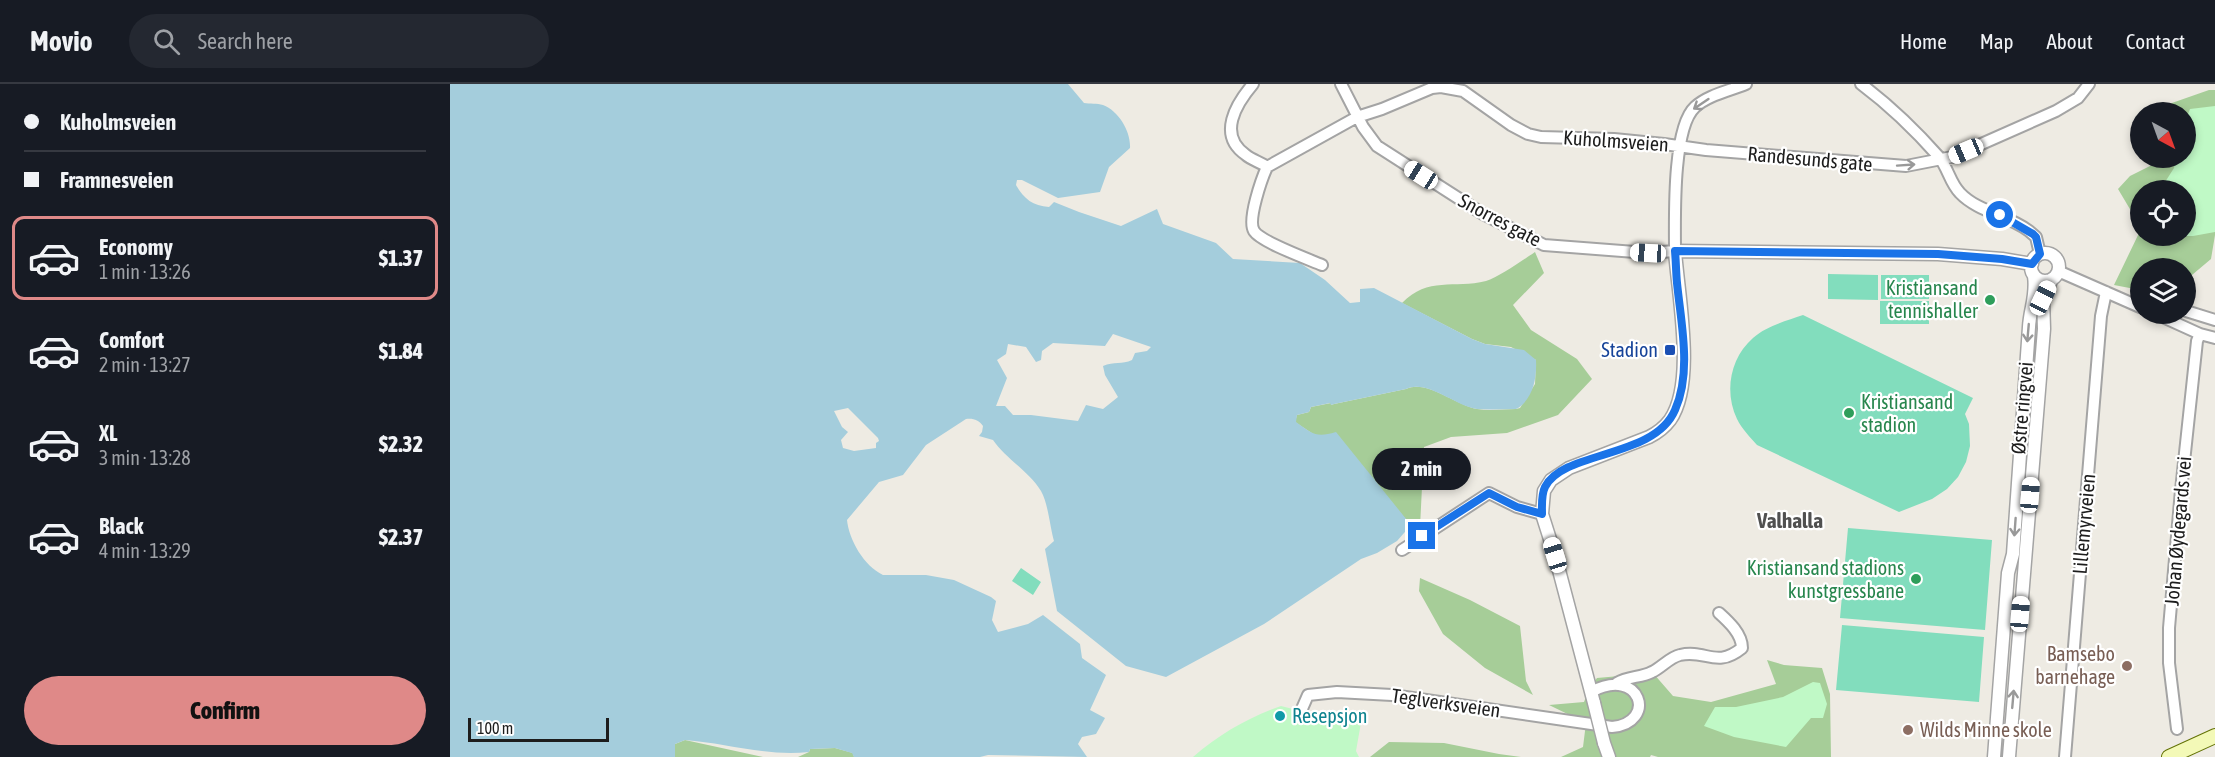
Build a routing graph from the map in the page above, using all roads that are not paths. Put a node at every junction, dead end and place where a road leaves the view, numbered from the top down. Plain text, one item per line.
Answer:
1 (1253, 84) edge
2 (1746, 84) edge
3 (1861, 84) edge
4 (2089, 84) edge
5 (1440, 86) edge
6 (1343, 89) edge
7 (1470, 89) edge
8 (1357, 117) junction
9 (1680, 146) junction
10 (1940, 158) junction
11 (1267, 167) junction
12 (1675, 251) junction
13 (1322, 265) dead end
14 (2035, 265) junction
15 (2055, 275) junction
16 (2106, 292) junction
17 (2130, 303) edge
18 (2196, 314) edge
19 (2215, 320) edge
20 (2178, 324) edge
21 (2200, 334) junction
22 (2215, 338) edge
23 (1542, 514) junction
24 (1402, 550) dead end
25 (1719, 613) dead end
26 (1617, 683) junction
27 (1592, 697) junction
28 (1301, 711) dead end
29 (2177, 729) dead end
30 (2215, 736) edge
31 (2186, 754) edge
32 (1609, 757) edge
33 (1994, 757) edge
34 (2008, 757) edge
35 (2065, 757) edge
36 (2169, 757) edge

1 - 11 street
2 -> 9 street, Kuholmsveien
3 - 10 street
4 - 10 street
5 - 7 street, Kuholmsveien
5 - 8 street, Kuholmsveien
6 - 8 street
7 - 9 street, Kuholmsveien
8 - 11 street, Kuholmsveien
8 - 12 street, Snorres gate
9 -> 10 street, Randesunds gate
9 - 12 street
10 - 14 street
11 - 13 street
12 - 14 street, Snorres gate
12 - 23 street
14 - 15 street, Snorres gate
14 - 15 street
14 -> 33 street, Østre ringvei
15 - 16 street
34 -> 15 street, Østre ringvei
16 - 17 street
16 - 35 street, Lillemyrveien
18 - 19 street
20 - 21 street
21 - 22 street
21 - 29 street, Johan Øydegards vei
23 - 24 street
23 - 27 street
25 - 26 street
26 - 27 street
26 - 28 street, Teglverksveien
27 - 32 street, bridge
30 - 31 main road
31 - 36 main road

